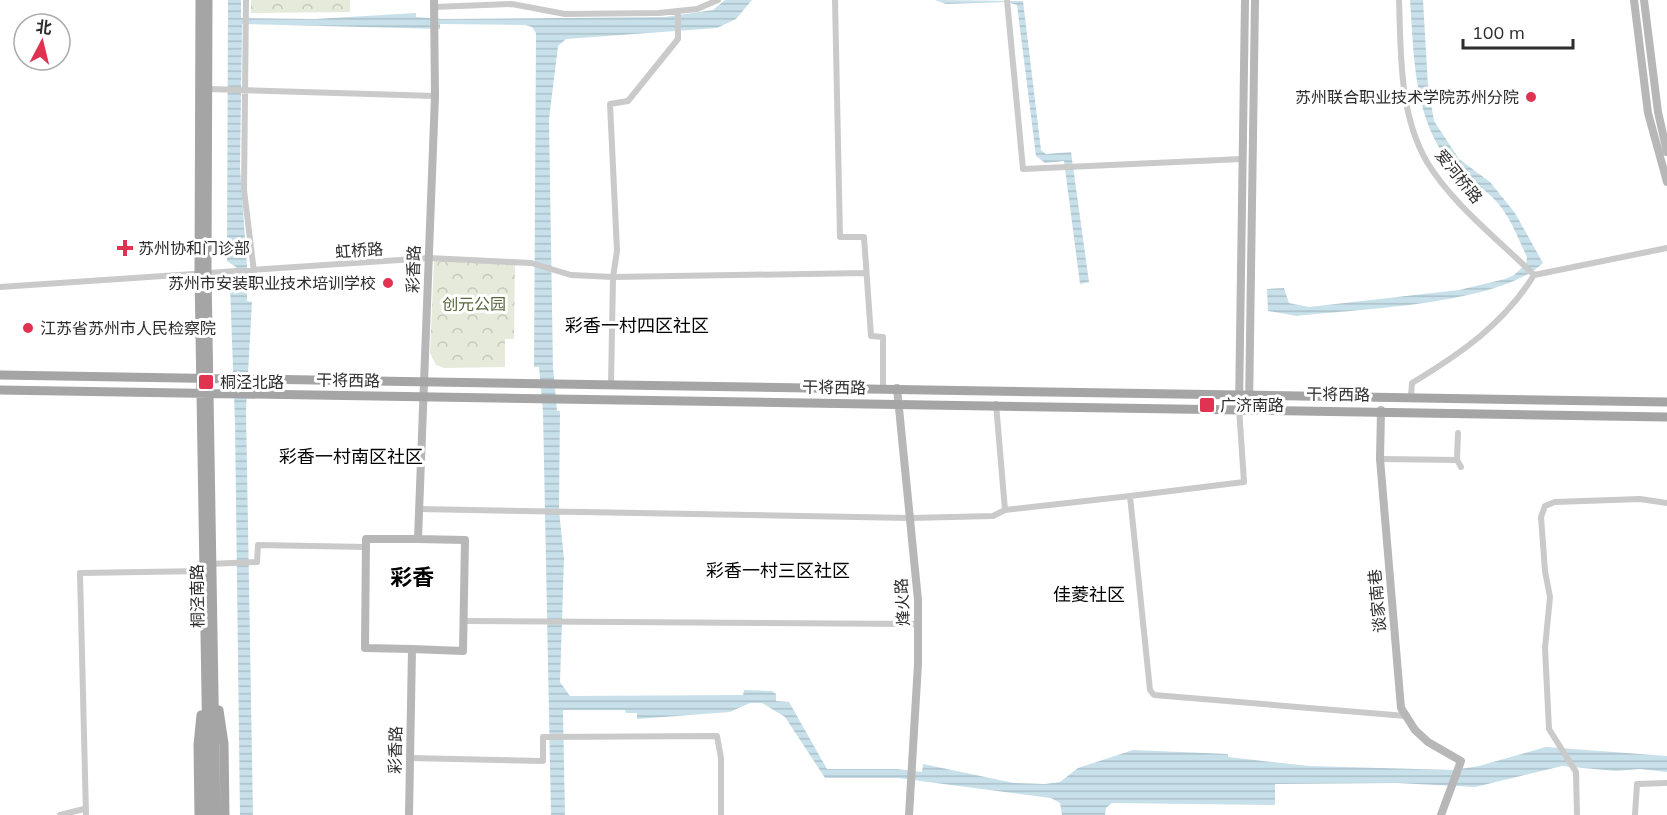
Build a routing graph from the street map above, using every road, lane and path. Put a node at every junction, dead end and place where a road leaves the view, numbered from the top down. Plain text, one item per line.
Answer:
1 (200, 0) edge
2 (208, 0) edge
3 (246, 0) edge
4 (697, 0) edge
5 (718, 0) edge
6 (835, 0) edge
7 (1245, 0) edge
8 (1255, 0) edge
9 (1399, 0) edge
10 (1634, 0) edge
11 (1644, 0) edge
12 (1007, 2) edge
13 (434, 6) edge
14 (697, 9) junction
15 (678, 13) junction
16 (243, 88) junction
17 (208, 89) junction
18 (435, 96) junction
19 (1667, 152) edge
20 (1242, 159) junction
21 (1667, 182) edge
22 (1667, 248) edge
23 (429, 258) junction
24 (254, 272) junction
25 (203, 273) junction
26 (866, 273) junction
27 (1534, 275) junction
28 (613, 277) junction
29 (0, 287) edge
30 (0, 375) edge
31 (205, 377) junction
32 (424, 381) junction
33 (612, 384) junction
34 (883, 388) junction
35 (897, 388) junction
36 (0, 390) edge
37 (205, 392) junction
38 (1244, 393) junction
39 (424, 395) junction
40 (1411, 396) junction
41 (1466, 397) junction
42 (1667, 402) edge
43 (897, 403) junction
44 (996, 404) junction
45 (1244, 408) junction
46 (1381, 410) junction
47 (1466, 412) junction
48 (1667, 417) edge
49 (1458, 433) dead end
50 (1380, 459) junction
51 (1130, 496) junction
52 (1667, 503) edge
53 (419, 509) junction
54 (1005, 510) junction
55 (910, 518) junction
56 (418, 539) junction
57 (366, 547) junction
58 (208, 567) junction
59 (464, 621) junction
60 (919, 624) junction
61 (412, 649) junction
62 (209, 674) junction
63 (1406, 716) junction
64 (410, 758) junction
65 (1667, 783) edge
66 (85, 812) edge
67 (60, 815) edge
68 (199, 815) edge
69 (208, 815) edge
70 (216, 815) edge
71 (225, 815) edge
72 (410, 815) edge
73 (721, 815) edge
74 (909, 815) edge
75 (1441, 815) edge
76 (1577, 815) edge
77 (1635, 815) edge

1 - 25 main road
2 - 17 main road
3 - 16 street
4 - 14 street
5 - 14 street
6 - 26 street
7 - 20 street
8 - 38 street
9 - 27 street, 爱河桥路
10 - 21 street
11 - 19 street
12 - 20 street
13 - 15 street
13 - 18 street, 彩香路
14 - 15 street
15 - 28 street
16 - 17 street
16 - 18 street
16 - 24 street
17 - 25 main road
18 - 23 street, 彩香路
20 - 38 street
22 - 27 street
23 - 24 street, 虹桥路
23 - 28 street, 虹桥路
23 - 32 street, 彩香路
24 - 25 street, 虹桥路
25 - 29 street, 虹桥路
25 - 31 main road
26 - 28 street, 虹桥路
26 - 34 street
27 - 40 street
28 - 33 street
30 - 31 main road, 干将西路
31 - 32 main road, 干将西路
31 - 37 main road, 桐泾南路
32 - 33 main road, 干将西路
32 - 39 street, 彩香路
33 - 34 main road, 干将西路
34 - 35 main road, 干将西路
35 - 38 main road, 干将西路
35 - 43 street, 烽火路
36 - 37 main road, 干将西路
37 - 39 main road, 干将西路
37 - 58 main road, 桐泾南路
38 - 40 main road, 干将西路
38 - 45 street
39 - 43 main road, 干将西路
39 - 53 street, 彩香路
40 - 41 main road, 干将西路
41 - 42 main road, 干将西路
41 - 47 main road
43 - 44 main road, 干将西路
43 - 55 street, 烽火路
44 - 45 main road, 干将西路
44 - 54 street
45 - 46 main road, 干将西路
45 - 51 street
46 - 47 main road, 干将西路
46 - 50 street, 谈家南巷
47 - 48 main road, 干将西路
49 - 50 street
50 - 63 street, 谈家南巷
51 - 54 street
51 - 63 street
52 - 76 street
53 - 55 street
53 - 56 street, 彩香路
54 - 55 street
55 - 60 street, 烽火路
56 - 57 street
56 - 59 street
57 - 58 street
57 - 61 street
58 - 62 main road, 桐泾南路
58 - 66 street
59 - 60 street
59 - 61 street
60 - 74 street, 烽火路
61 - 64 street, 彩香路
62 - 68 main road
62 - 69 main road, 桐泾南路
62 - 70 main road, 桐泾南路
62 - 71 main road
63 - 75 street, 谈家南巷
64 - 72 street, 彩香路
64 - 73 street
65 - 77 street
66 - 67 street

